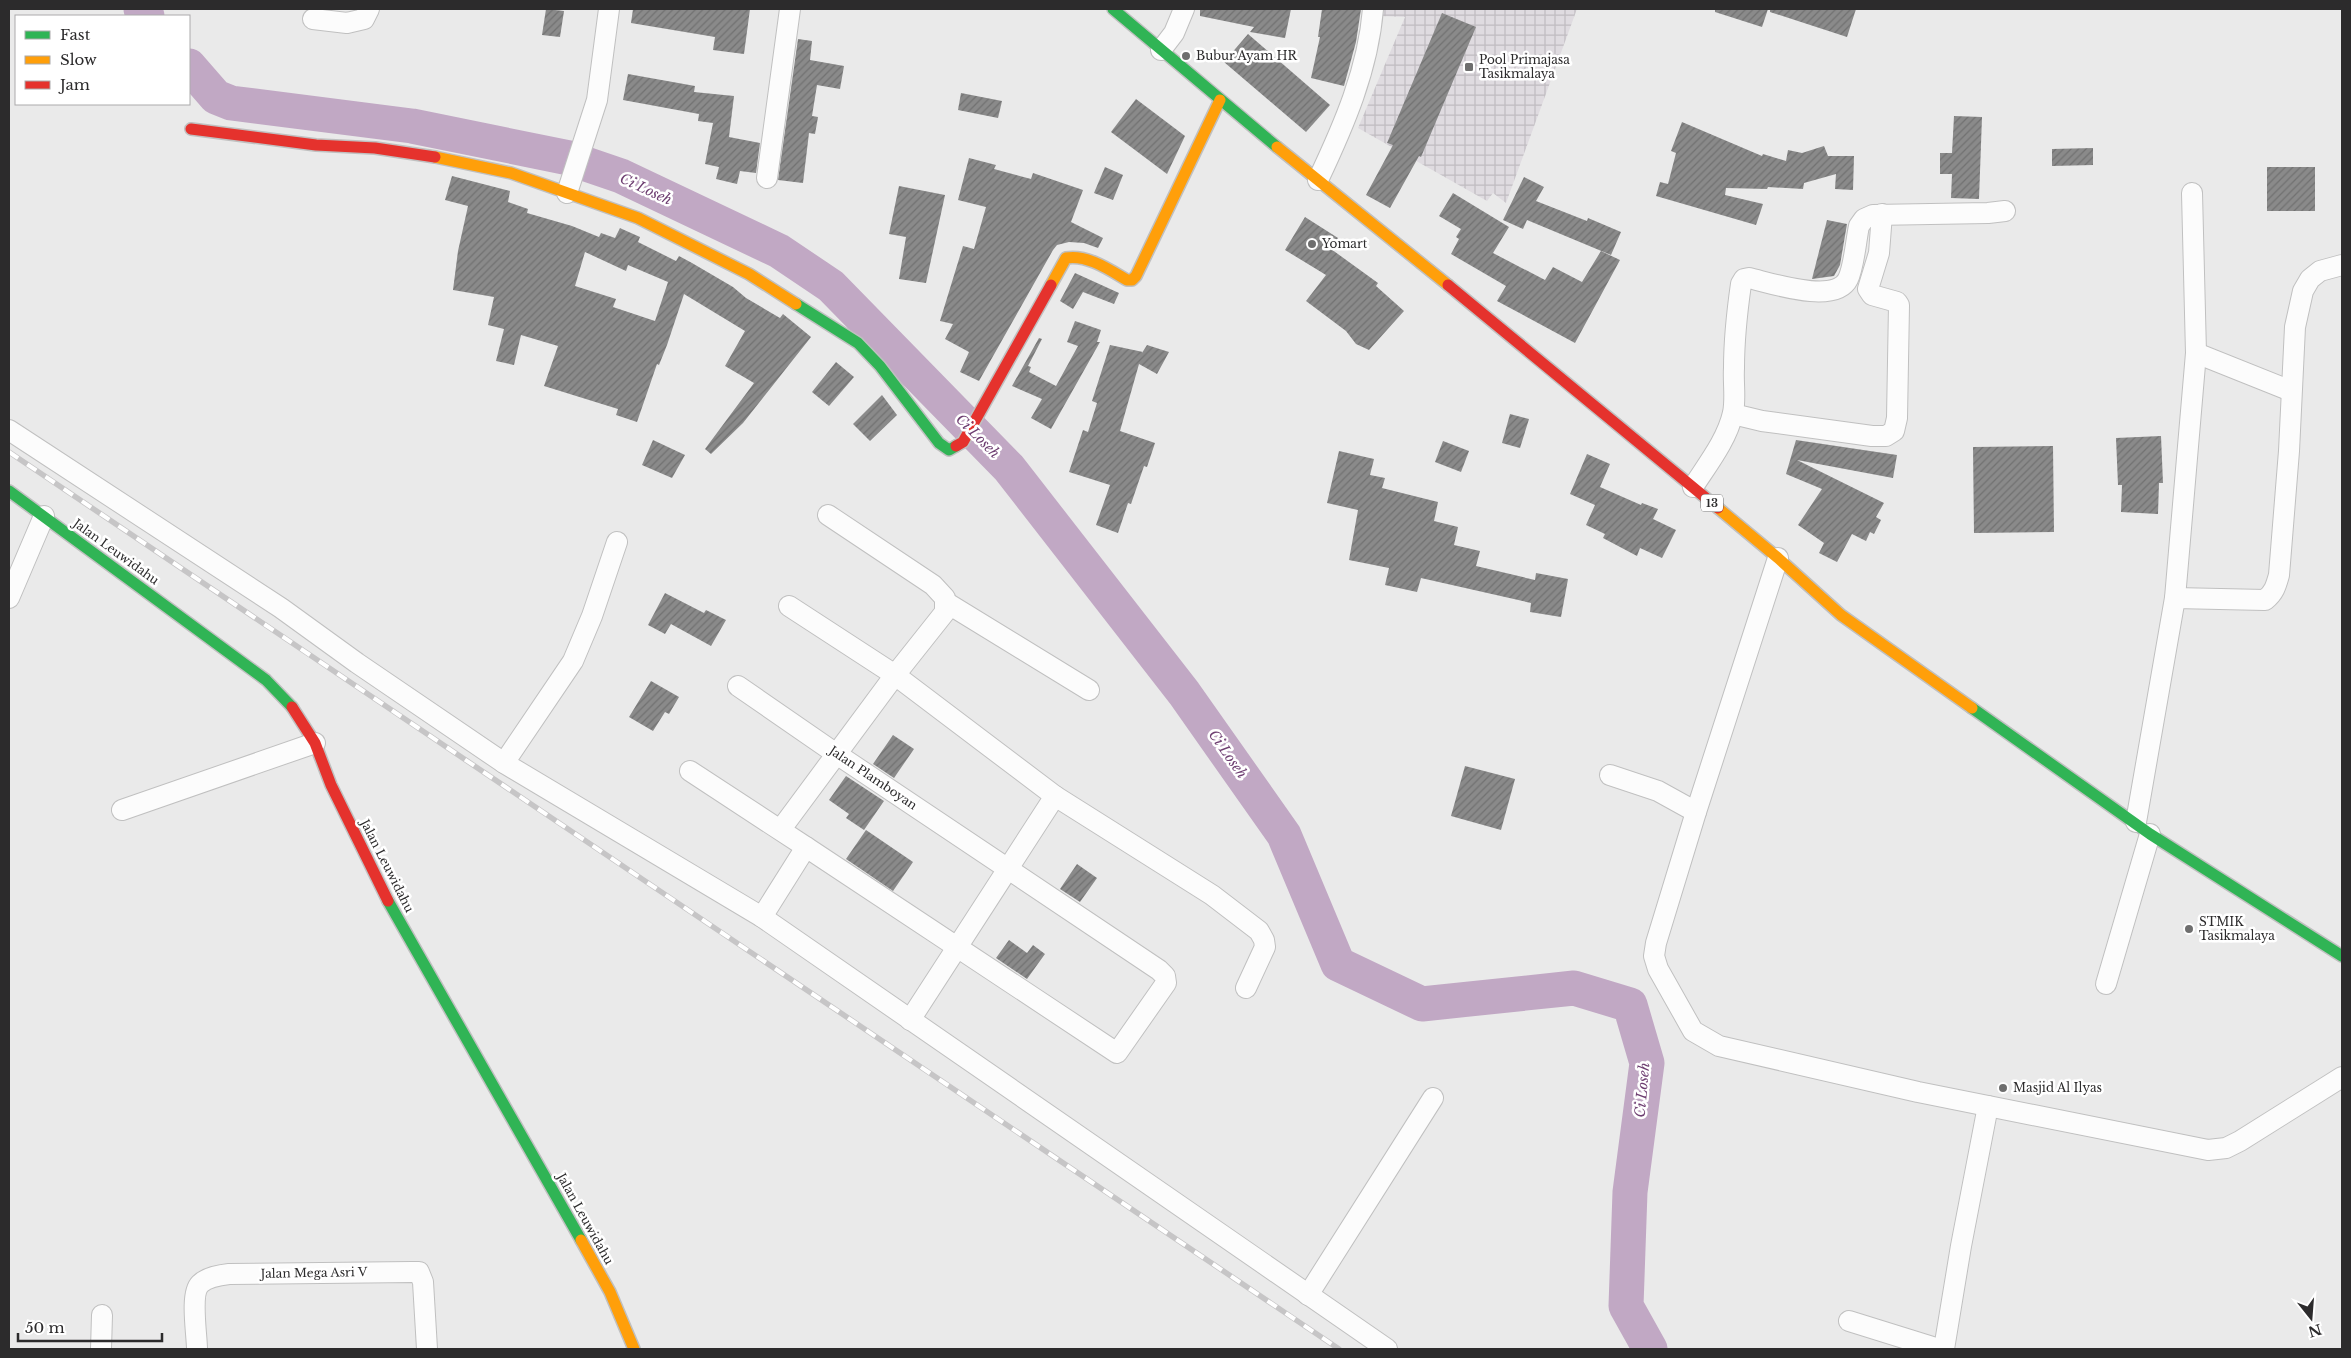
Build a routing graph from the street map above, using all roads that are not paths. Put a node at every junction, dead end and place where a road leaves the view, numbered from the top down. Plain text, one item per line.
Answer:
1 (369, 9) edge
2 (609, 9) edge
3 (790, 9) edge
4 (1113, 9) edge
5 (1184, 9) edge
6 (1374, 9) edge
7 (313, 20) dead end
8 (1161, 50) junction
9 (1220, 100) junction
10 (192, 129) dead end
11 (767, 178) dead end
12 (1318, 180) junction
13 (567, 193) junction
14 (2192, 193) dead end
15 (2006, 211) dead end
16 (1882, 214) junction
17 (2342, 265) edge
18 (2196, 353) junction
19 (2291, 392) junction
20 (1732, 414) junction
21 (9, 430) edge
22 (1692, 487) junction
23 (9, 491) edge
24 (828, 515) dead end
25 (44, 516) junction
26 (617, 542) dead end
27 (1778, 558) junction
28 (9, 598) edge
29 (2175, 598) junction
30 (947, 603) junction
31 (789, 606) dead end
32 (894, 675) junction
33 (738, 686) dead end
34 (1089, 690) dead end
35 (315, 743) junction
36 (835, 753) junction
37 (504, 763) junction
38 (690, 770) dead end
39 (1610, 775) dead end
40 (1055, 796) junction
41 (122, 810) dead end
42 (1696, 812) junction
43 (2143, 828) junction
44 (781, 829) junction
45 (806, 847) junction
46 (1008, 869) junction
47 (762, 917) junction
48 (956, 946) junction
49 (2342, 956) edge
50 (2106, 984) dead end
51 (1246, 988) dead end
52 (910, 1020) junction
53 (2342, 1076) edge
54 (1433, 1098) dead end
55 (1988, 1106) junction
56 (1308, 1295) junction
57 (102, 1315) dead end
58 (1849, 1321) dead end
59 (101, 1349) edge
60 (197, 1349) edge
61 (426, 1349) edge
62 (634, 1349) edge
63 (1387, 1349) edge
64 (1939, 1349) edge
65 (1944, 1349) edge

1 - 7 street
2 - 13 street
3 - 11 street
4 - 8 main road, 13
5 - 8 street
6 - 12 street
8 - 9 main road, 13
9 - 12 main road, 13
9 - 13 main road
10 - 13 main road
12 - 22 main road, 13
14 - 18 street
15 - 16 street
16 - 20 street
16 - 20 street
17 - 19 street
18 - 19 street
18 - 29 street
19 - 29 street
20 - 22 street
21 - 37 street
22 - 27 main road, 13
23 - 25 main road, Jalan Leuwidahu
24 - 30 street
25 - 28 street
25 - 35 main road, Jalan Leuwidahu
26 - 37 street
27 - 42 street
27 - 43 main road, 13
29 - 43 street
30 - 32 street
30 - 34 street
31 - 32 street
32 - 36 street
32 - 40 street
33 - 36 street, Jalan Plamboyan
35 - 41 street
35 - 62 main road, Jalan Leuwidahu
36 - 44 street
36 - 46 street, Jalan Plamboyan
37 - 47 street
38 - 44 street
39 - 42 street
40 - 46 street
40 - 51 street
42 - 55 street
43 - 49 main road, 13
43 - 50 street
44 - 45 street
45 - 47 street
45 - 48 street
46 - 48 street
46 - 48 street, Jalan Plamboyan
47 - 52 street
48 - 52 street
52 - 56 street
53 - 55 street
54 - 56 street
55 - 65 street
56 - 63 street
57 - 59 street
58 - 64 street
60 - 61 street, Jalan Mega Asri V

